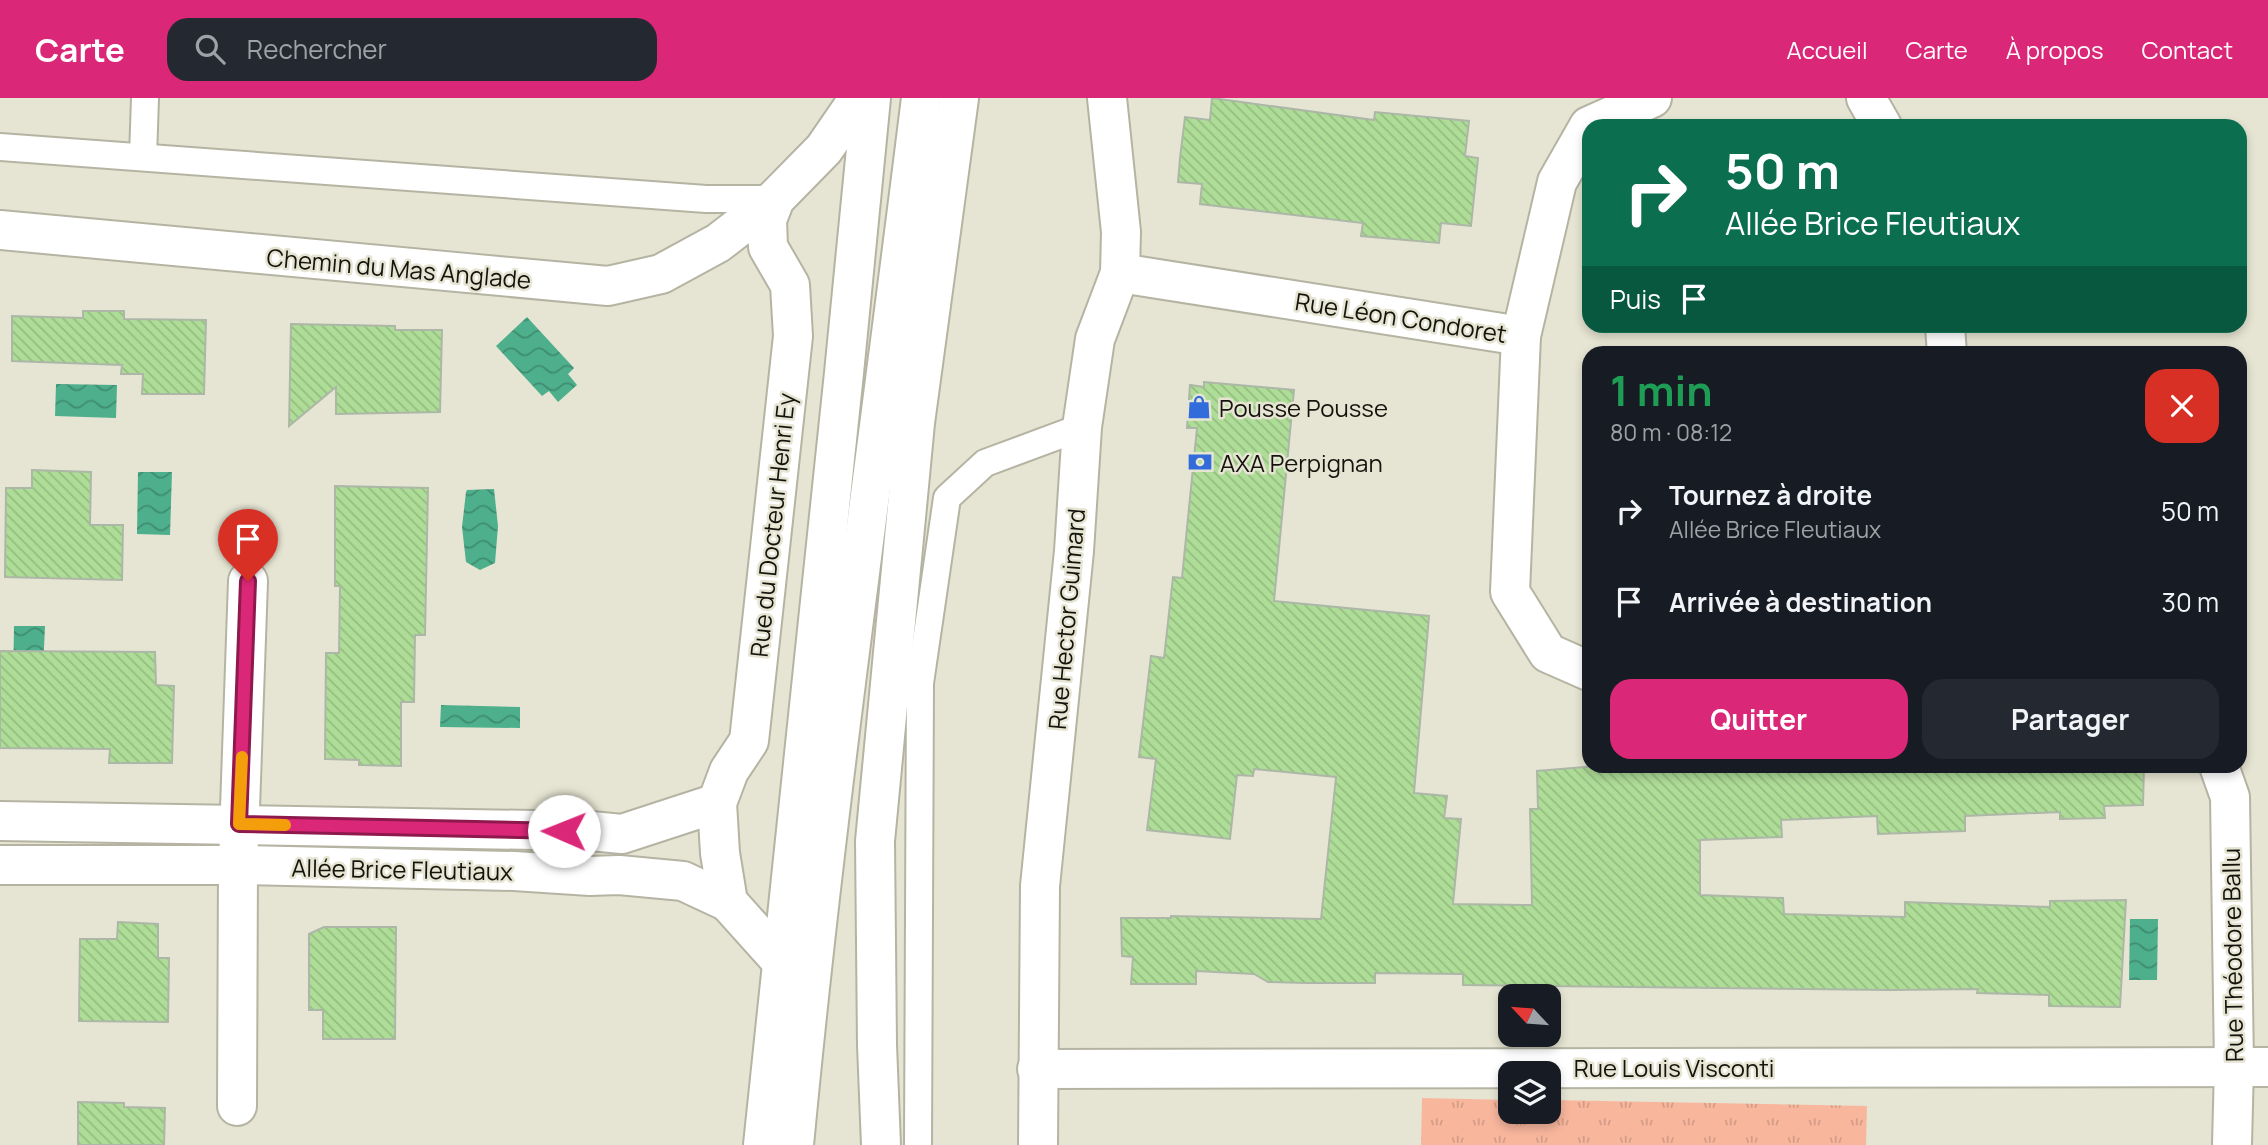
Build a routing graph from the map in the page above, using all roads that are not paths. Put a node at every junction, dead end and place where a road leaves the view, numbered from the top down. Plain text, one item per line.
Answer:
1 (145, 98) edge
2 (859, 98) edge
3 (871, 98) edge
4 (921, 98) edge
5 (959, 98) edge
6 (974, 98) edge
7 (1107, 98) edge
8 (1653, 98) edge
9 (1866, 98) edge
10 (1605, 119) edge
11 (1878, 119) edge
12 (1582, 138) edge
13 (954, 141) junction
14 (0, 146) edge
15 (144, 157) junction
16 (775, 199) junction
17 (0, 230) edge
18 (1120, 273) junction
19 (1521, 336) junction
20 (1082, 428) junction
21 (248, 581) dead end
22 (1582, 668) edge
23 (2221, 773) edge
24 (717, 803) junction
25 (0, 821) edge
26 (239, 824) junction
27 (0, 865) edge
28 (238, 865) junction
29 (728, 902) junction
30 (781, 961) junction
31 (2251, 1066) edge
32 (1037, 1069) junction
33 (237, 1106) dead end
34 (763, 1145) edge
35 (794, 1145) edge
36 (881, 1145) edge
37 (918, 1145) edge
38 (1038, 1145) edge
39 (2232, 1145) edge

1 - 15 lane
2 - 16 street
3 - 30 street
4 - 35 street
5 - 13 street
6 - 13 street
7 - 18 street, Rue Hector Guimard
8 - 10 street
9 - 11 street
12 - 19 street
13 - 36 street
14 - 15 lane
15 - 16 lane
16 - 17 street, Chemin du Mas Anglade
16 - 24 street, Rue du Docteur Henri Ey
18 - 19 street, Rue Léon Condoret
18 - 20 street, Rue Hector Guimard
19 - 22 street, Rue Léon Condoret
20 - 32 street, Rue Hector Guimard
20 - 37 lane
21 - 26 street
23 - 31 street, Rue Théodore Ballu
24 - 26 street, Allée Brice Fleutiaux
24 - 29 street, Rue du Docteur Henri Ey
25 - 26 street, Allée Brice Fleutiaux
26 - 28 street
27 - 28 street, Allée Brice Fleutiaux
28 - 29 street, Allée Brice Fleutiaux
28 - 33 street
29 - 30 street
30 - 34 street
31 - 32 street, Rue Louis Visconti
31 - 39 street, Rue Théodore Ballu
32 - 38 street, Rue Hector Guimard

